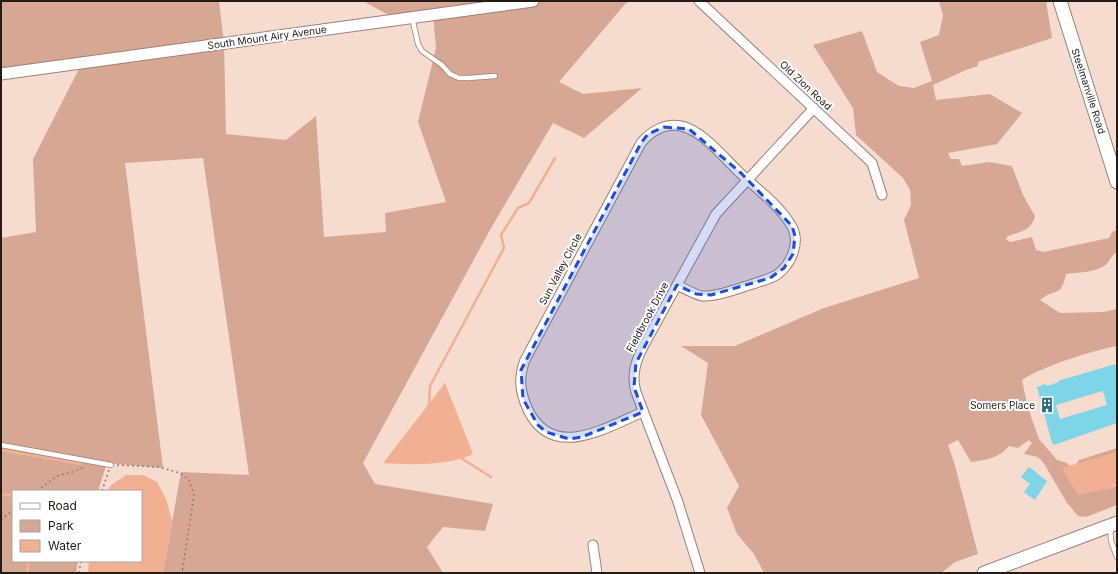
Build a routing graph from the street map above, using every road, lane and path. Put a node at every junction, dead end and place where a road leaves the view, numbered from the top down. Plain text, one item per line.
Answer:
1 (533, 1) edge
2 (699, 1) edge
3 (1060, 1) edge
4 (412, 17) junction
5 (1, 74) edge
6 (495, 76) dead end
7 (814, 108) junction
8 (747, 179) junction
9 (1117, 182) edge
10 (882, 195) dead end
11 (677, 284) junction
12 (643, 412) junction
13 (1, 445) edge
14 (92, 460) junction
15 (111, 465) junction
16 (38, 490) edge
17 (102, 490) edge
18 (12, 511) edge
19 (1, 520) edge
20 (1113, 524) edge
21 (593, 546) dead end
22 (1117, 557) edge
23 (81, 562) edge
24 (79, 573) edge
25 (182, 573) edge
26 (597, 573) edge
27 (700, 573) edge
28 (984, 573) edge

1 - 4 street, South Mount Airy Avenue
2 - 7 street, Old Zion Road
3 - 9 main road, Steelmanville Road
4 - 5 street, South Mount Airy Avenue
4 - 6 lane
7 - 8 street, Fieldbrook Drive
7 - 10 street, Old Zion Road
8 - 11 street, Fieldbrook Drive
8 - 11 street, Sun Valley Circle
8 - 12 street, Sun Valley Circle
11 - 12 street, Fieldbrook Drive
12 - 27 street, Fieldbrook Drive
13 - 14 lane
14 - 15 lane
14 - 16 path
15 - 17 path
15 - 25 path
18 - 19 path
20 - 22 lane
20 - 28 main road
21 - 26 street
23 - 24 path

